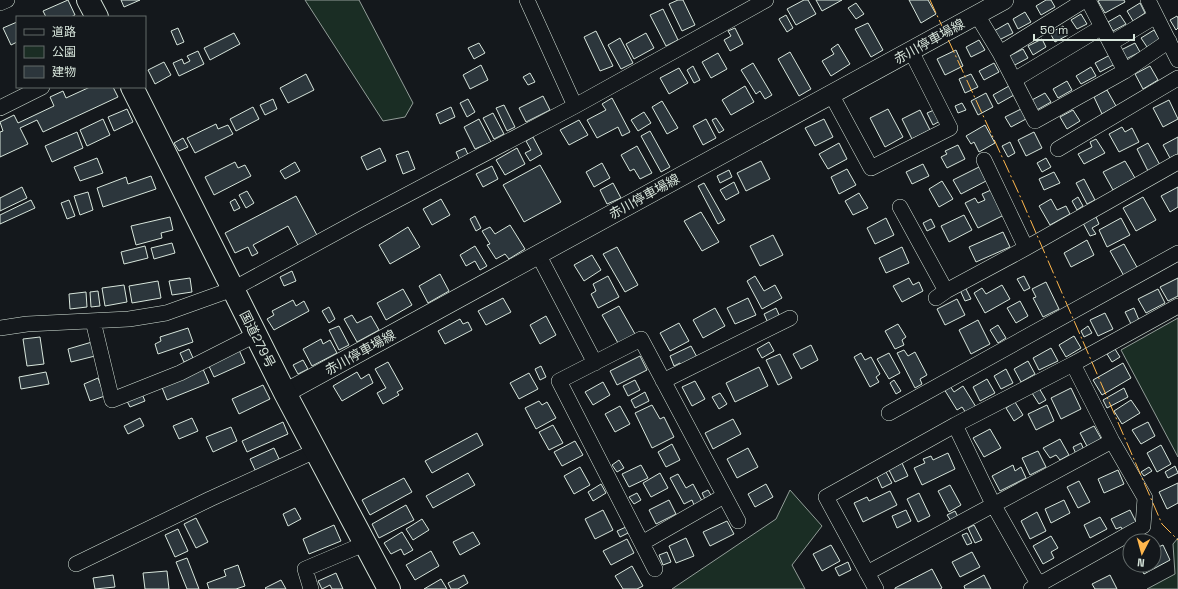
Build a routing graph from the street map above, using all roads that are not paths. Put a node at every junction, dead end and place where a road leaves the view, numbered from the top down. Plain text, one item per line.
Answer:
1 (7, 0) edge
2 (88, 0) edge
3 (527, 0) edge
4 (766, 0) edge
5 (1004, 0) edge
6 (1086, 0) edge
7 (1148, 0) edge
8 (0, 3) edge
9 (977, 15) junction
10 (96, 16) edge
11 (1156, 16) junction
12 (1102, 27) junction
13 (1168, 41) junction
14 (1111, 43) junction
15 (912, 51) junction
16 (1000, 53) junction
17 (1178, 60) edge
18 (1125, 71) junction
19 (1178, 78) edge
20 (1014, 80) junction
21 (40, 88) edge
22 (132, 88) edge
23 (831, 94) junction
24 (576, 106) junction
25 (0, 108) edge
26 (1058, 149) dead end
27 (984, 160) dead end
28 (1178, 162) edge
29 (900, 206) dead end
30 (1026, 248) junction
31 (1178, 253) edge
32 (538, 254) junction
33 (233, 289) junction
34 (1178, 306) edge
35 (790, 318) dead end
36 (93, 321) junction
37 (0, 328) edge
38 (256, 334) junction
39 (595, 363) junction
40 (1074, 364) junction
41 (663, 381) junction
42 (285, 393) junction
43 (889, 413) dead end
44 (955, 425) junction
45 (1112, 441) junction
46 (315, 451) junction
47 (724, 496) junction
48 (994, 504) junction
49 (738, 521) dead end
50 (642, 543) junction
51 (364, 544) junction
52 (76, 564) dead end
53 (655, 569) dead end
54 (867, 573) junction
55 (1037, 588) edge
56 (311, 589) edge
57 (389, 589) edge
58 (876, 589) edge

1 - 8 street
2 - 10 highway
3 - 24 street
4 - 24 street
5 - 9 main road, 赤川停車場線
6 - 12 street
6 - 16 street
7 - 11 street
9 - 15 main road, 赤川停車場線
9 - 16 street
11 - 13 street
11 - 14 street
12 - 14 street
12 - 20 street
13 - 17 street
13 - 18 street
14 - 18 street
15 - 23 main road, 赤川停車場線
15 - 23 street
16 - 20 street
18 - 20 street
19 - 26 street
21 - 25 street
22 - 33 highway, 国道279号
23 - 32 main road, 赤川停車場線
24 - 33 street
27 - 30 street
28 - 30 street
29 - 30 street
31 - 43 street
32 - 39 street
32 - 42 main road, 赤川停車場線
33 - 36 street
33 - 38 highway, 国道279号
34 - 40 street
35 - 41 street
36 - 37 street
36 - 38 street
38 - 42 highway, 国道279号
39 - 41 street
39 - 50 street
40 - 44 street
40 - 45 street
41 - 47 street
42 - 46 highway, 国道279号
44 - 48 street
44 - 54 street
45 - 48 street
45 - 55 street
46 - 51 highway, 国道279号
46 - 52 street
47 - 49 street
47 - 50 street
48 - 54 street
48 - 55 street
50 - 53 street
51 - 56 street
51 - 57 highway, 国道279号
54 - 58 street

